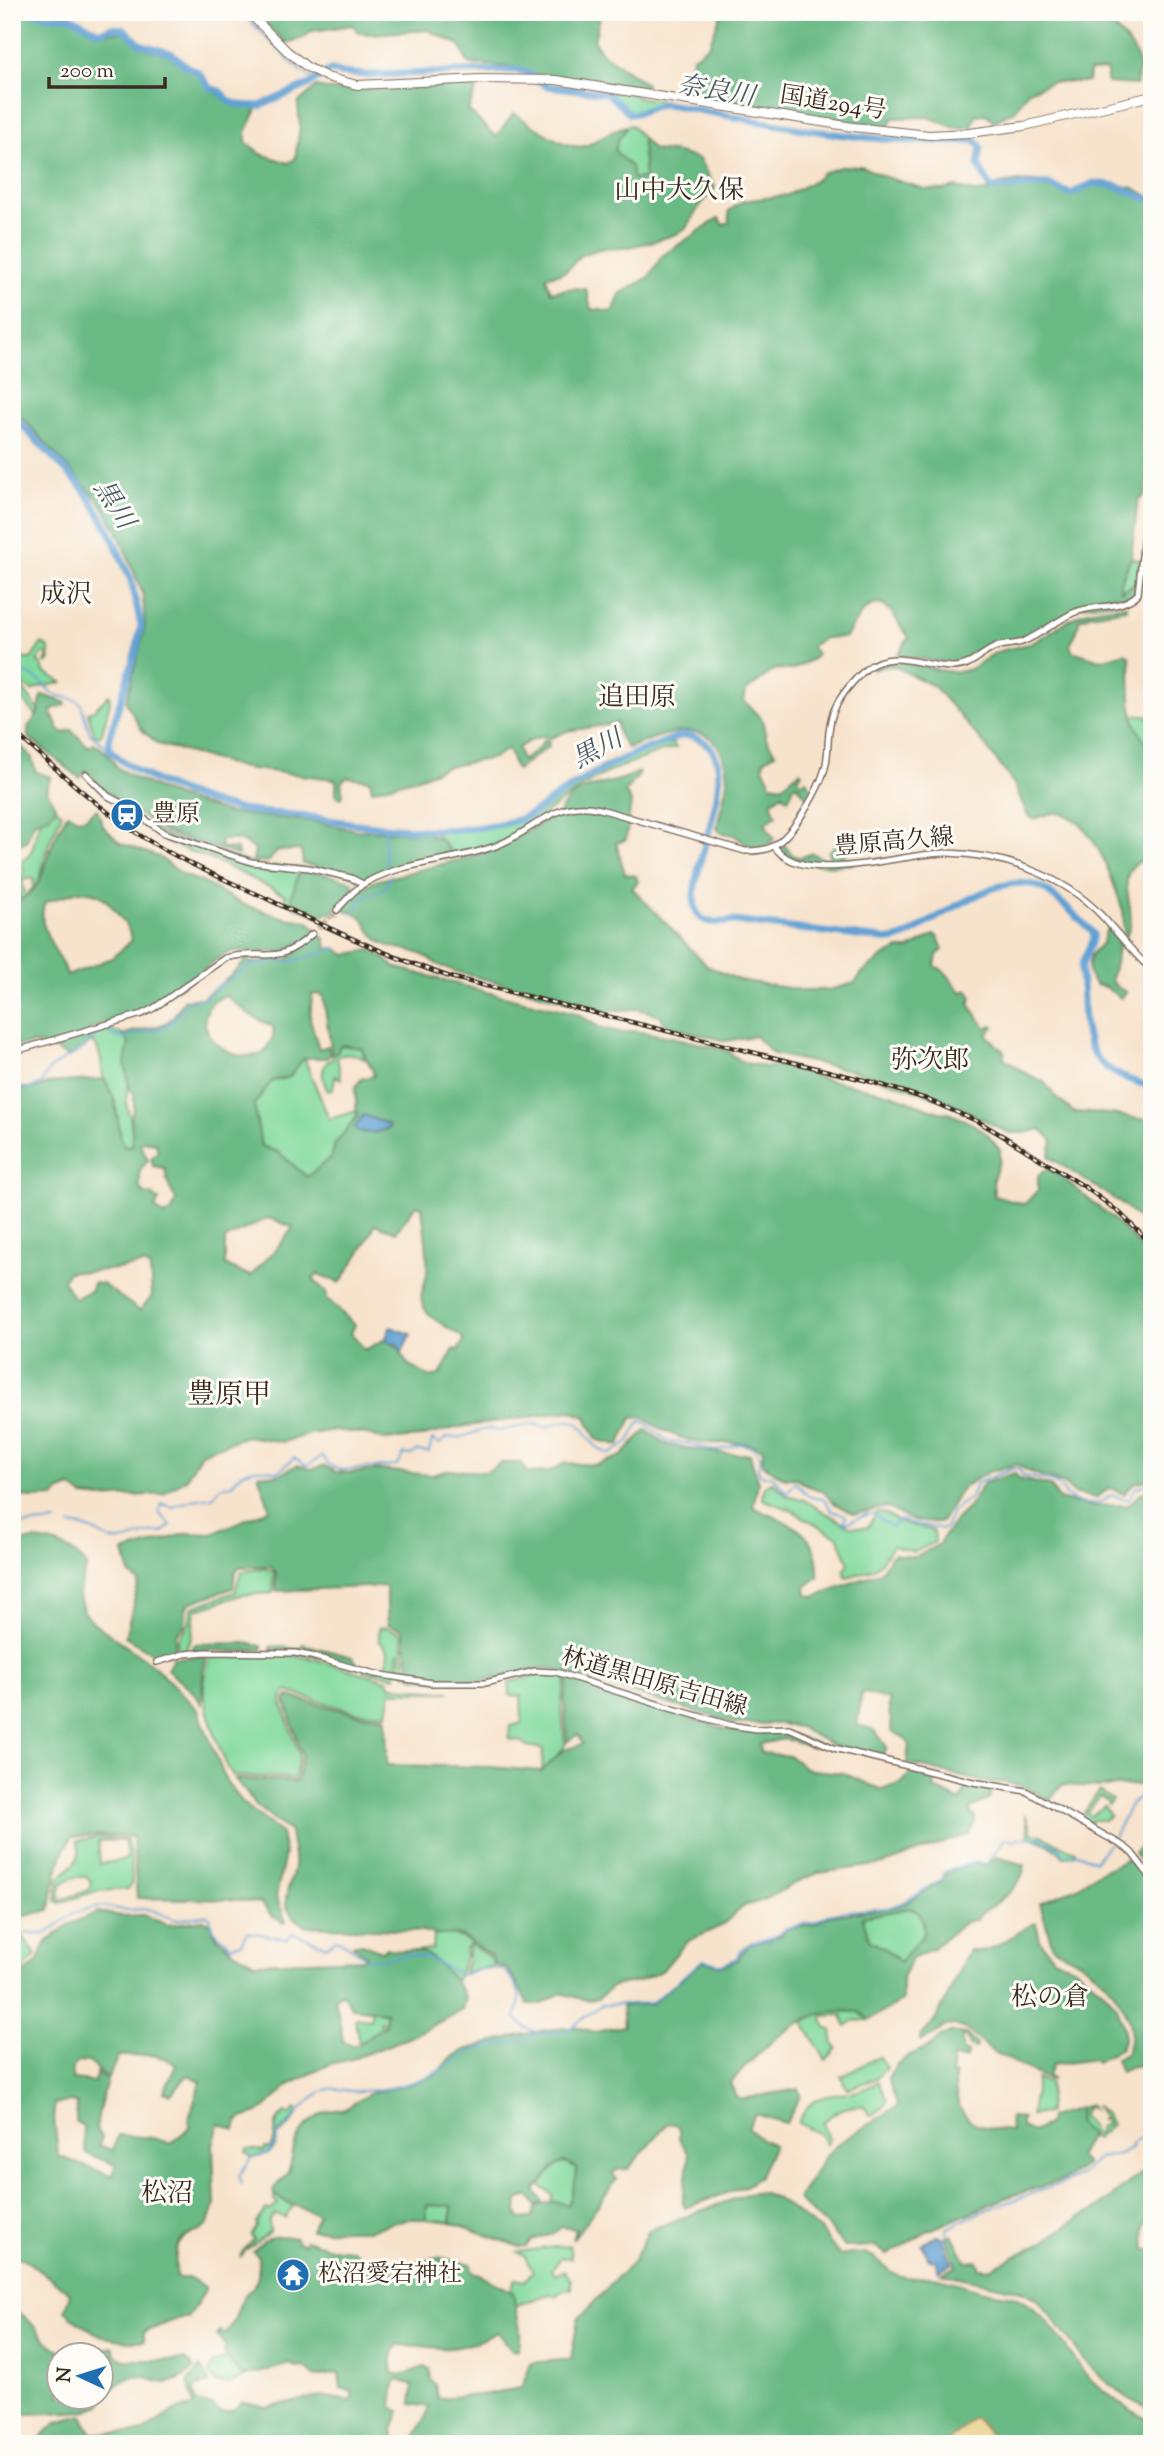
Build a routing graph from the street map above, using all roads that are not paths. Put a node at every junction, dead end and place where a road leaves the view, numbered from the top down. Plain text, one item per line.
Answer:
1 (248, 12) edge
2 (1152, 96) edge
3 (1152, 460) edge
4 (86, 774) dead end
5 (774, 846) junction
6 (363, 884) junction
7 (337, 909) tunnel mouth
8 (312, 934) tunnel mouth
9 (1152, 970) edge
10 (12, 1052) edge
11 (157, 1662) dead end
12 (1152, 1879) edge

1 - 2 highway, 国道294号
3 - 5 main road
4 - 6 main road
5 - 6 main road
5 - 9 main road, 豊原高久線
6 - 7 main road
8 - 10 main road
11 - 12 main road, 林道黒田原吉田線

